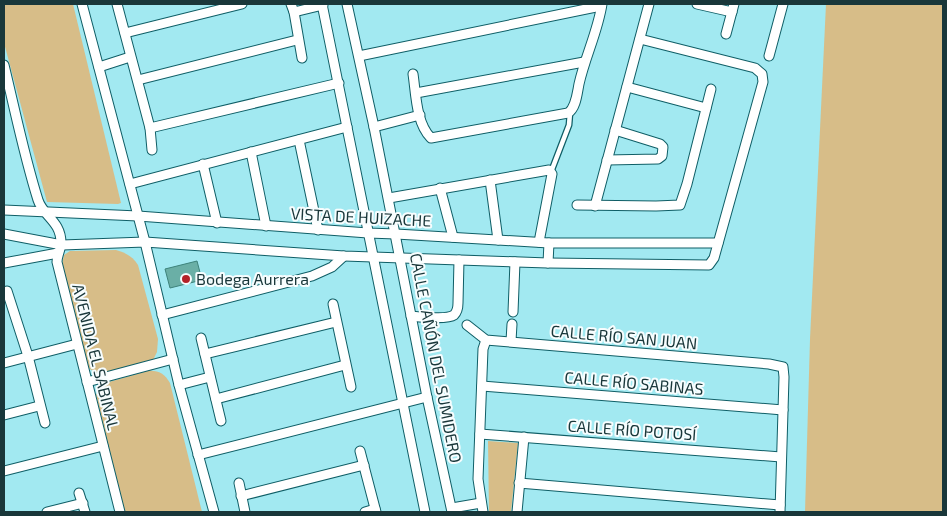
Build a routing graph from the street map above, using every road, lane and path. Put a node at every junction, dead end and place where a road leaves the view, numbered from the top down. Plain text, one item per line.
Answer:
1 (82, 4) edge
2 (117, 4) edge
3 (242, 4) edge
4 (358, 4) edge
5 (602, 4) edge
6 (649, 4) edge
7 (697, 4) edge
8 (783, 4) edge
9 (322, 5) edge
10 (347, 5) edge
11 (292, 8) edge
12 (733, 8) edge
13 (125, 33) junction
14 (726, 34) dead end
15 (640, 39) junction
16 (297, 40) junction
17 (359, 56) junction
18 (770, 56) dead end
19 (130, 57) junction
20 (302, 58) dead end
21 (584, 62) junction
22 (4, 65) edge
23 (99, 67) junction
24 (413, 74) dead end
25 (138, 80) junction
26 (339, 83) junction
27 (627, 87) junction
28 (711, 89) dead end
29 (416, 93) junction
30 (706, 108) junction
31 (571, 111) junction
32 (420, 115) junction
33 (348, 127) junction
34 (374, 127) junction
35 (150, 128) junction
36 (615, 130) junction
37 (299, 140) junction
38 (152, 150) dead end
39 (251, 152) junction
40 (607, 160) junction
41 (202, 164) junction
42 (550, 172) junction
43 (490, 180) junction
44 (130, 184) junction
45 (440, 188) junction
46 (389, 198) junction
47 (577, 205) dead end
48 (595, 206) junction
49 (4, 210) edge
50 (46, 213) junction
51 (138, 216) junction
52 (217, 223) junction
53 (266, 226) junction
54 (318, 230) junction
55 (4, 234) edge
56 (368, 234) junction
57 (396, 234) junction
58 (453, 237) junction
59 (498, 240) junction
60 (145, 242) junction
61 (539, 242) junction
62 (549, 243) junction
63 (718, 243) junction
64 (60, 249) junction
65 (344, 256) junction
66 (373, 257) junction
67 (400, 258) junction
68 (459, 260) junction
69 (515, 262) junction
70 (4, 263) edge
71 (548, 263) junction
72 (7, 291) dead end
73 (333, 304) dead end
74 (513, 312) dead end
75 (8, 313) edge
76 (162, 315) junction
77 (412, 316) junction
78 (336, 322) junction
79 (512, 324) dead end
80 (467, 325) dead end
81 (201, 338) dead end
82 (486, 340) junction
83 (511, 341) junction
84 (77, 344) junction
85 (205, 354) junction
86 (28, 356) junction
87 (173, 359) junction
88 (4, 363) edge
89 (345, 365) junction
90 (210, 377) junction
91 (87, 382) junction
92 (179, 385) junction
93 (482, 386) junction
94 (351, 387) dead end
95 (427, 397) junction
96 (216, 399) junction
97 (403, 403) junction
98 (40, 406) junction
99 (783, 410) junction
100 (4, 415) edge
101 (221, 421) dead end
102 (45, 423) dead end
103 (480, 434) junction
104 (524, 437) junction
105 (103, 446) junction
106 (360, 451) dead end
107 (198, 455) junction
108 (782, 457) junction
109 (364, 465) junction
110 (4, 471) edge
111 (239, 483) dead end
112 (519, 483) junction
113 (79, 493) dead end
114 (241, 496) junction
115 (84, 508) edge
116 (482, 508) edge
117 (780, 509) edge
118 (452, 510) edge
119 (376, 511) edge
120 (50, 512) edge
121 (120, 512) edge
122 (214, 512) edge
123 (245, 512) edge
124 (364, 512) edge
125 (426, 512) edge
126 (518, 512) edge

1 - 23 street
2 - 13 street
3 - 13 street
4 - 10 street
5 - 17 street
5 - 21 street
6 - 15 street
7 - 12 street
8 - 18 street
9 - 11 street
9 - 26 street
10 - 17 street, CALLE CAÑÓN DEL SUMIDERO
11 - 16 street
12 - 14 street
13 - 19 street
15 - 27 street
15 - 63 street
16 - 20 street
16 - 25 street
17 - 34 street, CALLE CAÑÓN DEL SUMIDERO
19 - 23 street
19 - 25 street
21 - 29 street
21 - 31 street
22 - 50 street
23 - 44 street
24 - 29 street
25 - 35 street
26 - 33 street
26 - 35 street
27 - 30 street
27 - 36 street
28 - 30 street
29 - 32 street
30 - 48 street
31 - 32 street
31 - 42 lane
32 - 34 street
33 - 37 street
33 - 56 street
34 - 46 street, CALLE CAÑÓN DEL SUMIDERO
35 - 38 street
36 - 40 street
36 - 40 street
37 - 39 street
37 - 54 street
39 - 41 street
39 - 53 street
40 - 48 street
41 - 44 street
41 - 52 street
42 - 43 street
42 - 61 street
43 - 45 street
43 - 59 street
44 - 51 street
45 - 46 street
45 - 58 street
46 - 57 street, CALLE CAÑÓN DEL SUMIDERO
47 - 48 street
49 - 50 street, VISTA DE HUIZACHE
50 - 51 street, VISTA DE HUIZACHE
50 - 64 street, AVENIDA EL SABINAL
51 - 52 street, VISTA DE HUIZACHE
51 - 60 street
52 - 53 street, VISTA DE HUIZACHE
53 - 54 street, VISTA DE HUIZACHE
54 - 56 street, VISTA DE HUIZACHE
55 - 64 street
56 - 57 street, VISTA DE HUIZACHE
56 - 66 street
57 - 58 street, VISTA DE HUIZACHE
57 - 67 street, CALLE CAÑÓN DEL SUMIDERO
58 - 59 street, VISTA DE HUIZACHE
59 - 61 street, VISTA DE HUIZACHE
60 - 64 street
60 - 65 street
60 - 76 street
61 - 62 street, VISTA DE HUIZACHE
62 - 63 street, VISTA DE HUIZACHE
62 - 71 street
63 - 71 street
64 - 70 street
64 - 84 street, AVENIDA EL SABINAL
65 - 66 street
65 - 76 street
66 - 67 street
66 - 97 street
67 - 68 street
67 - 77 street, CALLE CAÑÓN DEL SUMIDERO
68 - 69 street
68 - 77 street
69 - 71 street
69 - 74 street
72 - 75 street
73 - 78 street
75 - 86 street
76 - 87 street
77 - 95 street, CALLE CAÑÓN DEL SUMIDERO
78 - 85 street
78 - 89 street
79 - 83 street
80 - 82 street
81 - 85 street
82 - 83 street, CALLE RÍO SAN JUAN
82 - 93 street
83 - 99 street, CALLE RÍO SAN JUAN
84 - 86 street
84 - 91 street, AVENIDA EL SABINAL
85 - 90 street
86 - 88 street
86 - 98 street
87 - 91 street
87 - 92 street
89 - 94 street
89 - 96 street
90 - 92 street
90 - 96 street
91 - 105 street, AVENIDA EL SABINAL
92 - 107 street
93 - 99 street, CALLE RÍO SABINAS
93 - 103 street
95 - 97 street
95 - 118 street, CALLE CAÑÓN DEL SUMIDERO
96 - 101 street
97 - 107 street
97 - 125 street
98 - 100 street
98 - 102 street
99 - 108 street
103 - 104 street, CALLE RÍO POTOSÍ
103 - 116 street
104 - 108 street, CALLE RÍO POTOSÍ
104 - 112 street
105 - 110 street
105 - 121 street, AVENIDA EL SABINAL
106 - 109 street
107 - 122 street
108 - 117 street
109 - 114 street
109 - 119 street
111 - 114 street
112 - 117 street
112 - 126 street
113 - 115 street
114 - 123 street
115 - 120 street
116 - 118 street
119 - 124 street

